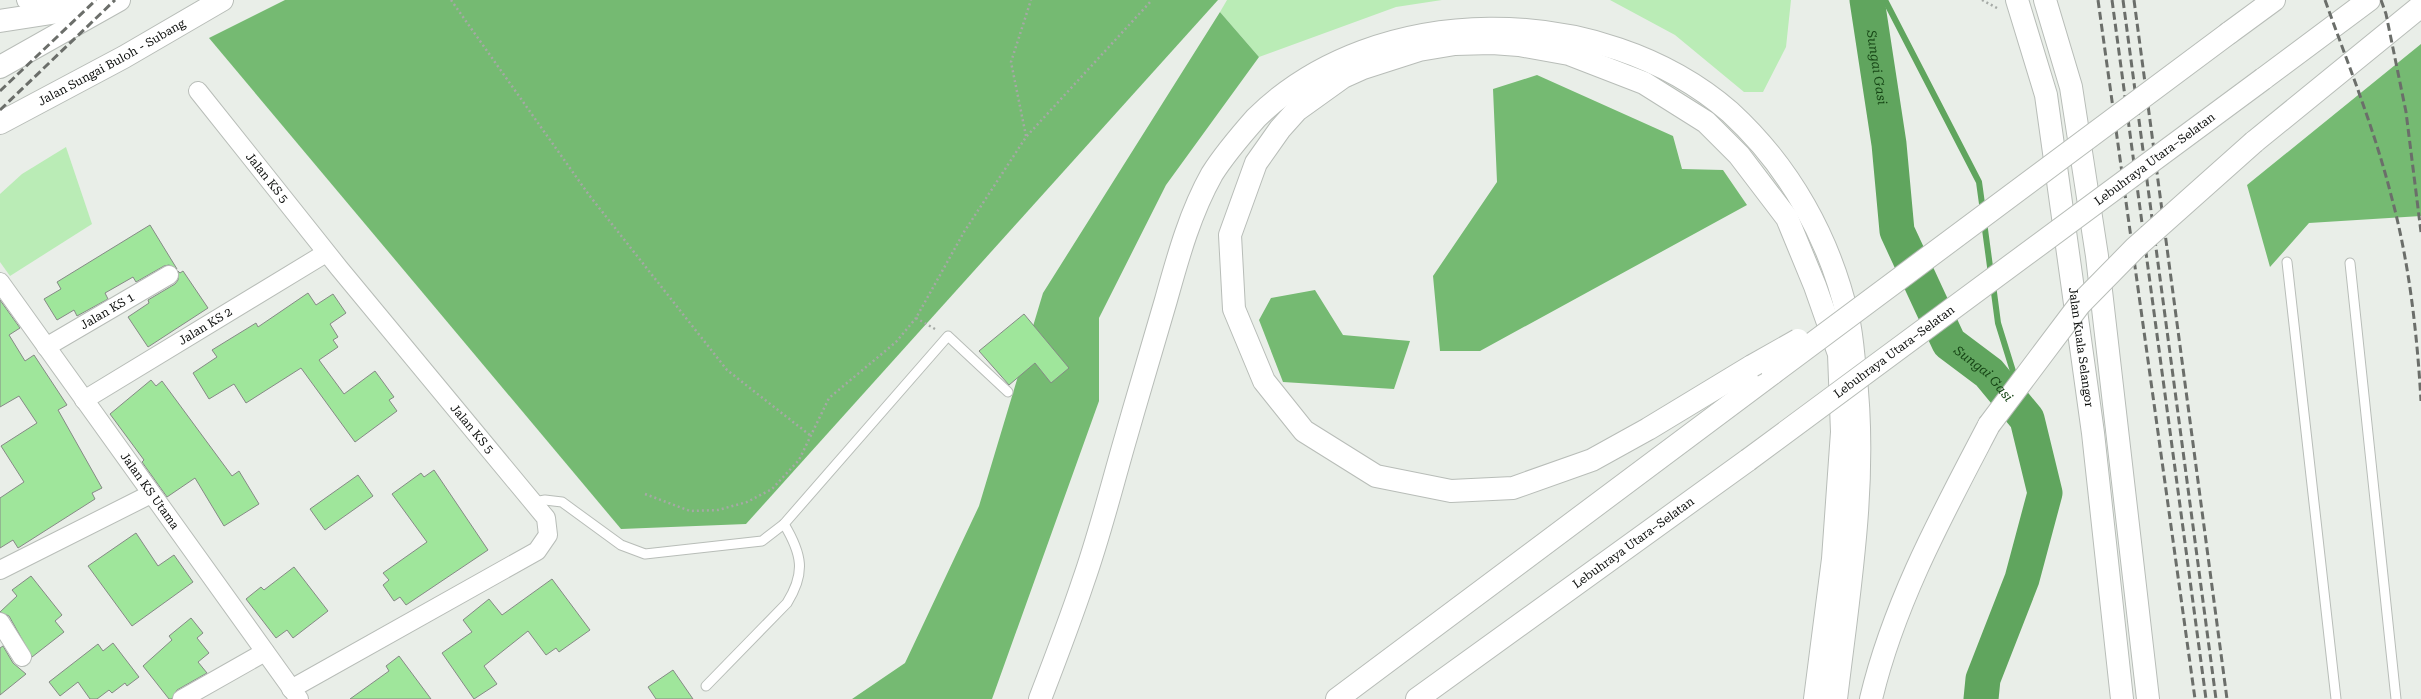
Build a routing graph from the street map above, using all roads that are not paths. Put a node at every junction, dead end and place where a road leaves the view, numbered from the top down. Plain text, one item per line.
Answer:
1 (26, 0) edge
2 (105, 0) edge
3 (118, 0) edge
4 (222, 0) edge
5 (2017, 0) edge
6 (2045, 0) edge
7 (2274, 0) edge
8 (2369, 0) edge
9 (2421, 6) edge
10 (84, 8) junction
11 (0, 21) edge
12 (28, 52) junction
13 (0, 55) edge
14 (0, 67) edge
15 (198, 91) dead end
16 (3, 124) edge
17 (326, 253) junction
18 (2287, 262) dead end
19 (2350, 263) dead end
20 (169, 275) dead end
21 (0, 282) edge
22 (1886, 289) junction
23 (46, 348) junction
24 (1008, 392) dead end
25 (84, 400) junction
26 (151, 494) junction
27 (534, 502) junction
28 (784, 524) junction
29 (0, 570) edge
30 (0, 622) edge
31 (265, 652) junction
32 (22, 657) dead end
33 (706, 686) dead end
34 (295, 694) edge
35 (182, 699) edge
36 (1040, 699) edge
37 (1337, 699) edge
38 (1417, 699) edge
39 (1815, 699) edge
40 (1836, 699) edge
41 (1871, 699) edge
42 (2122, 699) edge
43 (2148, 699) edge
44 (2336, 699) edge
45 (2396, 699) edge

1 - 10 street
2 - 10 main road
3 - 12 main road
4 - 16 main road, Jalan Sungai Buloh - Subang
5 - 42 main road, Jalan Kuala Selangor
6 - 43 main road
7 - 22 main road, bridge
8 - 38 main road, Lebuhraya Utara–Selatan, bridge
9 - 41 main road, bridge
10 - 11 main road
12 - 13 lane
12 - 14 main road
15 - 17 street, Jalan KS 5
17 - 25 street, Jalan KS 2
17 - 27 street, Jalan KS 5
18 - 44 lane
19 - 45 lane
20 - 23 street, Jalan KS 1
21 - 23 street, Jalan KS Utama
22 - 37 main road, bridge
22 - 39 main road, bridge
23 - 25 street, Jalan KS Utama
24 - 28 lane
25 - 26 street, Jalan KS Utama
26 - 29 street
26 - 31 street, Jalan KS Utama
27 - 28 lane
27 - 34 street, Jalan KS 5
28 - 33 lane
30 - 32 street
31 - 34 street, Jalan KS Utama
31 - 35 street
36 - 40 main road

